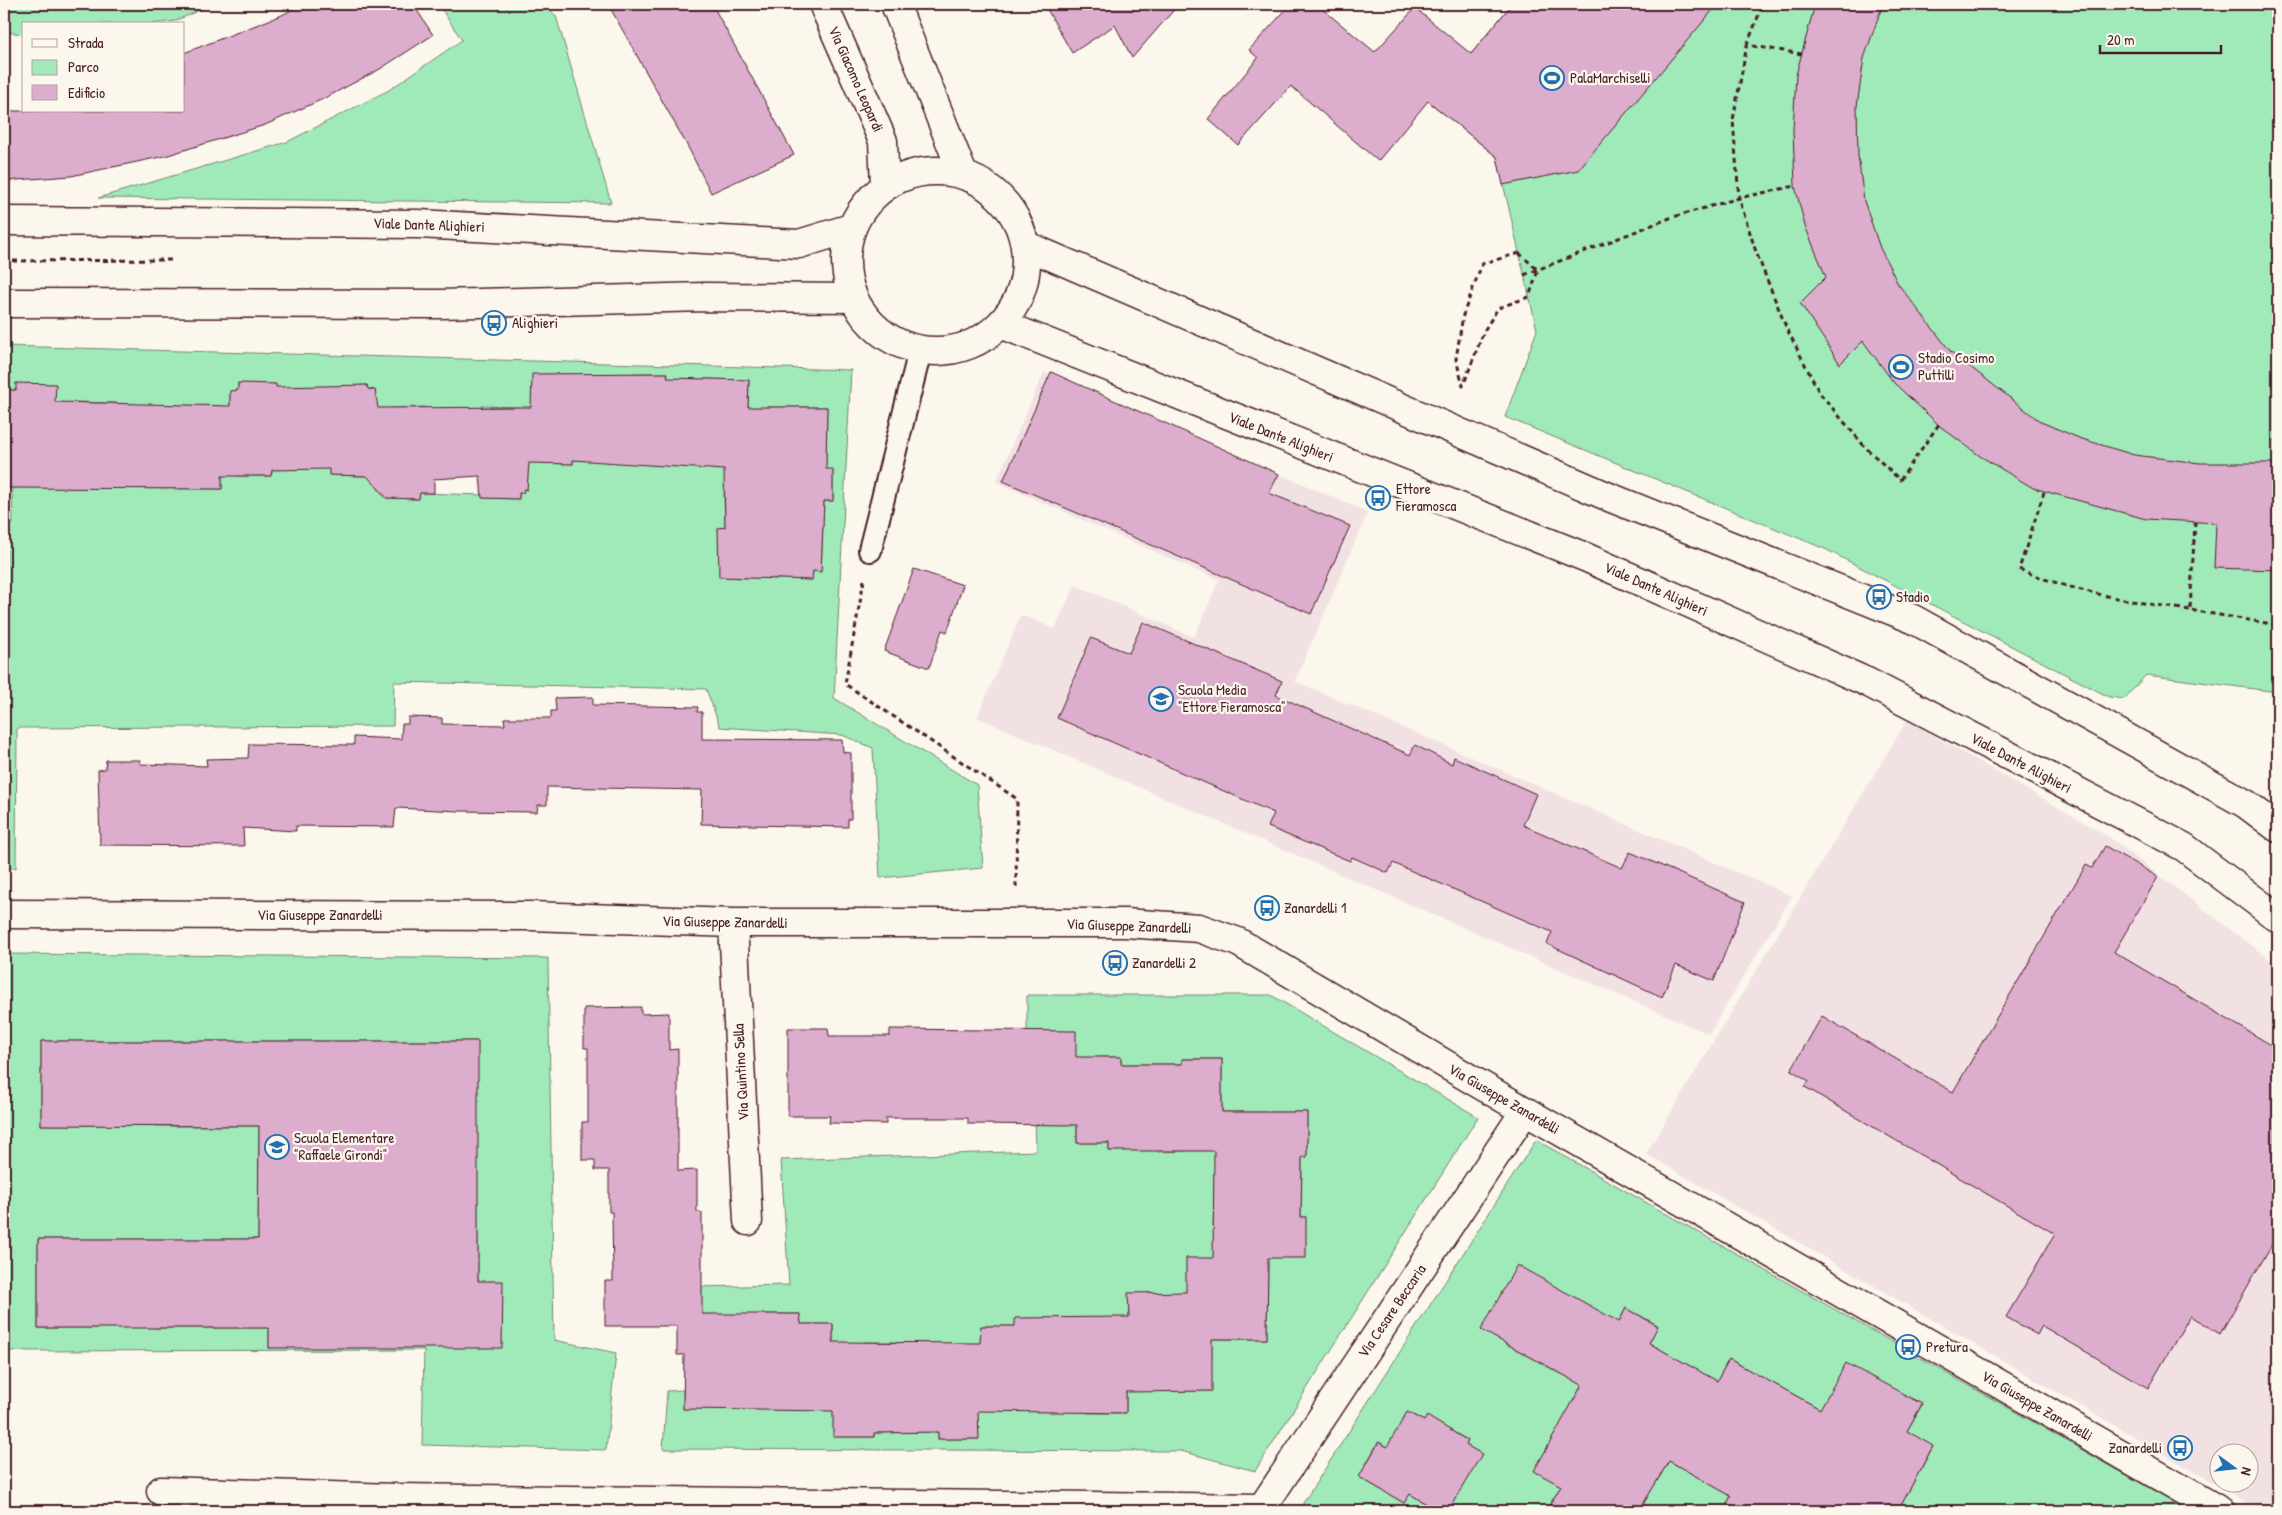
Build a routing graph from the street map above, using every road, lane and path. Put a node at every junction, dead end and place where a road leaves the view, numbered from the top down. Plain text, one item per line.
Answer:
1 (823, 4) edge
2 (895, 4) edge
3 (1763, 4) edge
4 (1747, 45) junction
5 (1802, 54) dead end
6 (963, 174) junction
7 (885, 186) junction
8 (1795, 186) dead end
9 (1739, 198) junction
10 (4, 221) edge
11 (851, 228) junction
12 (1025, 245) junction
13 (1538, 270) junction
14 (1524, 275) dead end
15 (853, 298) junction
16 (4, 303) edge
17 (1001, 324) junction
18 (920, 351) junction
19 (1939, 424) dead end
20 (2044, 492) dead end
21 (2195, 522) dead end
22 (870, 550) joint
23 (2190, 610) junction
24 (2278, 625) edge
25 (2278, 828) edge
26 (4, 914) edge
27 (2278, 918) edge
28 (733, 923) junction
29 (1015, 923) junction
30 (1525, 1112) junction
31 (748, 1222) dead end
32 (161, 1491) dead end
33 (395, 1505) edge
34 (1261, 1509) edge
35 (2220, 1511) edge

1 - 7 street, Via Giacomo Leopardi
2 - 6 street
3 - 4 path
4 - 5 path
4 - 9 path
6 - 7 street
6 - 12 street
7 - 11 street
8 - 9 path
9 - 13 path
9 - 19 path
10 - 11 street, Viale Dante Alighieri
11 - 15 street
12 - 17 street
12 - 25 street
13 - 13 path
13 - 14 path
15 - 16 street
15 - 18 street
17 - 18 street
17 - 27 street, Viale Dante Alighieri
18 - 22 lane
20 - 23 path
21 - 23 path
22 - 29 path
23 - 24 path
26 - 28 street, Via Giuseppe Zanardelli
28 - 29 street, Via Giuseppe Zanardelli
28 - 31 street, Via Quintino Sella
29 - 30 street, Via Giuseppe Zanardelli
30 - 34 street, Via Cesare Beccaria
30 - 35 street, Via Giuseppe Zanardelli
32 - 33 street
33 - 34 street

